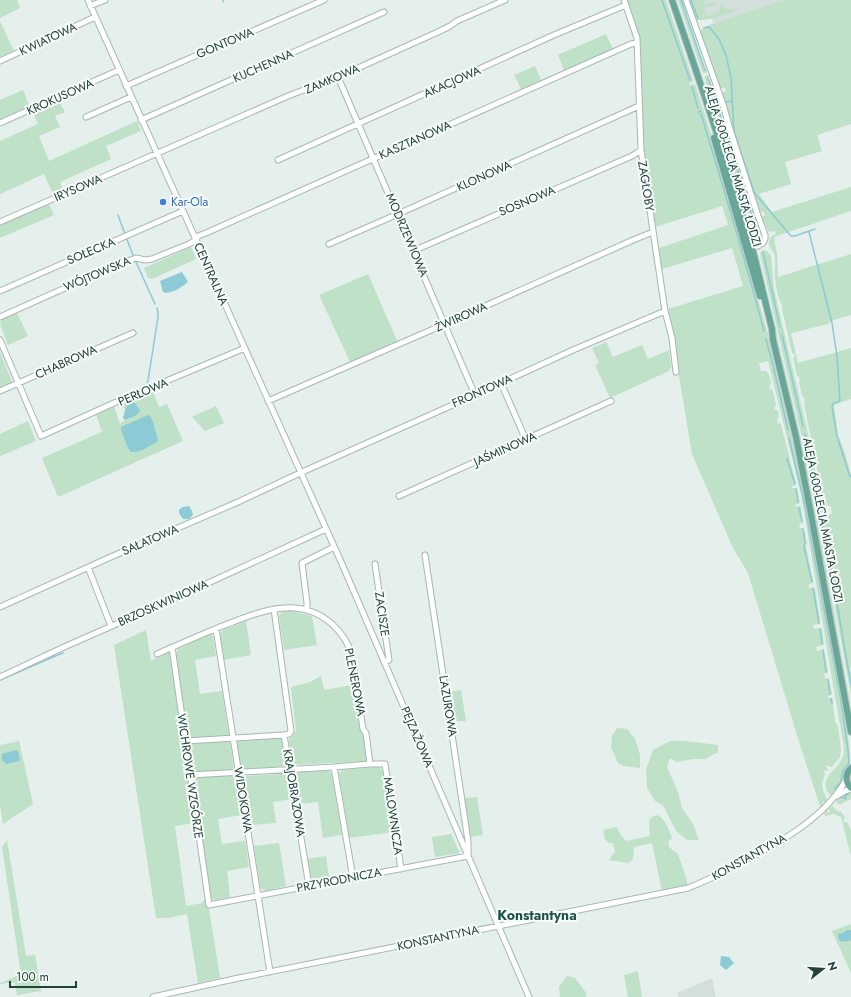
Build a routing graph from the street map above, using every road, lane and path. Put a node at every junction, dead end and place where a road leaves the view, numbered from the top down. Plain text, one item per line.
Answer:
1 (88, 0) edge
2 (105, 0) edge
3 (324, 0) edge
4 (505, 0) edge
5 (668, 0) edge
6 (672, 0) edge
7 (686, 0) edge
8 (625, 2) edge
9 (90, 6) junction
10 (384, 12) dead end
11 (95, 17) junction
12 (637, 43) junction
13 (0, 61) edge
14 (119, 70) junction
15 (338, 77) junction
16 (126, 86) junction
17 (131, 97) junction
18 (639, 106) junction
19 (86, 117) dead end
20 (141, 120) junction
21 (0, 123) edge
22 (359, 124) junction
23 (641, 150) junction
24 (157, 154) junction
25 (374, 158) junction
26 (278, 160) dead end
27 (183, 211) junction
28 (398, 214) junction
29 (0, 222) edge
30 (653, 232) junction
31 (196, 240) junction
32 (328, 244) dead end
33 (749, 249) junction
34 (413, 250) junction
35 (0, 291) edge
36 (665, 310) junction
37 (0, 317) edge
38 (445, 324) junction
39 (133, 333) dead end
40 (0, 340) edge
41 (244, 348) junction
42 (676, 372) dead end
43 (18, 383) junction
44 (501, 383) junction
45 (0, 391) edge
46 (475, 395) junction
47 (268, 401) junction
48 (611, 401) dead end
49 (526, 440) junction
50 (300, 472) junction
51 (399, 496) dead end
52 (326, 529) junction
53 (334, 548) junction
54 (425, 555) dead end
55 (375, 564) dead end
56 (88, 567) junction
57 (0, 607) edge
58 (274, 609) junction
59 (307, 610) junction
60 (111, 626) junction
61 (216, 629) junction
62 (172, 647) junction
63 (157, 654) dead end
64 (385, 662) junction
65 (0, 677) edge
66 (850, 730) edge
67 (284, 735) junction
68 (233, 739) junction
69 (851, 740) edge
70 (185, 741) junction
71 (370, 764) junction
72 (334, 767) junction
73 (851, 768) edge
74 (290, 769) junction
75 (238, 773) junction
76 (190, 775) junction
77 (846, 780) junction
78 (851, 789) edge
79 (834, 798) junction
80 (468, 856) junction
81 (401, 869) junction
82 (353, 878) junction
83 (309, 886) junction
84 (258, 896) junction
85 (209, 905) joint
86 (497, 926) junction
87 (270, 972) junction
88 (153, 997) edge
89 (528, 997) edge

1 - 9 street, CENTRALNA
2 - 9 street
3 - 16 street, GONTOWA
4 - 15 street, ZAMKOWA
5 - 33 main road, ALEJA 600-LECIA MIASTA ŁODZI
6 - 33 main road, ALEJA 600-LECIA MIASTA ŁODZI
7 - 33 street
8 - 12 street, ZAGŁOBY
8 - 22 street, AKACJOWA
9 - 11 street, CENTRALNA
10 - 20 street, KUCHENNA
11 - 13 street, KWIATOWA
11 - 14 street, CENTRALNA
12 - 18 street, ZAGŁOBY
12 - 25 street, KASZTANOWA
14 - 16 street, CENTRALNA
14 - 21 street, KROKUSOWA
15 - 22 street, MODRZEWIOWA
15 - 24 street, ZAMKOWA
16 - 17 street, CENTRALNA
17 - 19 street
17 - 20 street, CENTRALNA
18 - 23 street, ZAGŁOBY
18 - 28 street, KLONOWA
20 - 24 street, CENTRALNA
22 - 25 street, MODRZEWIOWA
22 - 26 street, AKACJOWA
23 - 30 street, ZAGŁOBY
23 - 34 street, SOSNOWA
24 - 27 street, CENTRALNA
24 - 29 street, IRYSOWA
25 - 28 street, MODRZEWIOWA
25 - 31 street, KASZTANOWA
27 - 31 street, CENTRALNA
27 - 35 street, SOŁECKA
28 - 32 street, KLONOWA
28 - 34 street, MODRZEWIOWA
30 - 36 street, ZAGŁOBY
30 - 38 street, ŻWIROWA
31 - 37 street, WÓJTOWSKA
31 - 41 street, CENTRALNA
33 - 66 main road, ALEJA 600-LECIA MIASTA ŁODZI
34 - 38 street, MODRZEWIOWA
36 - 42 street, ZAGŁOBY
36 - 44 street, FRONTOWA
38 - 46 street, MODRZEWIOWA
38 - 47 street, ŻWIROWA
39 - 43 street, CHABROWA
40 - 43 street
41 - 43 street, PERŁOWA
41 - 47 street, CENTRALNA
43 - 45 street, CHABROWA
44 - 46 street, FRONTOWA
44 - 49 street
46 - 50 street, FRONTOWA
47 - 50 street, CENTRALNA
48 - 49 street, JAŚMINOWA
49 - 51 street, JAŚMINOWA
50 - 52 street, CENTRALNA
50 - 56 street, SAŁATOWA
52 - 53 street, CENTRALNA
52 - 60 street, BRZOSKWINIOWA
53 - 59 street
53 - 64 street, PEJZAŻOWA
54 - 80 street, LAZUROWA
55 - 64 street, ZACISZE
56 - 57 street, SAŁATOWA
56 - 60 street
58 - 59 street, PLENEROWA
58 - 61 street, PLENEROWA
58 - 67 street, KRAJOBRAZOWA
59 - 71 street, PLENEROWA
60 - 65 street, BRZOSKWINIOWA
61 - 62 street, PLENEROWA
61 - 68 street, WIDOKOWA
62 - 63 street, PLENEROWA
62 - 70 street, WICHROWE WZGÓRZE
64 - 80 street, PEJZAŻOWA
66 - 69 main road, ALEJA 600-LECIA MIASTA ŁODZI
67 - 68 street
67 - 74 street, KRAJOBRAZOWA
68 - 70 street
68 - 75 street, WIDOKOWA
70 - 76 street, WICHROWE WZGÓRZE
71 - 72 street
71 - 81 street, MALOWNICZA
72 - 74 street
72 - 82 street
73 - 77 main road
74 - 75 street
74 - 83 street, KRAJOBRAZOWA
75 - 76 street
75 - 84 street, WIDOKOWA
76 - 85 street, WICHROWE WZGÓRZE
77 - 78 main road
77 - 79 street
78 - 79 street
79 - 86 street, KONSTANTYNA
80 - 81 street, PRZYRODNICZA
80 - 86 street, PEJZAŻOWA
81 - 82 street, PRZYRODNICZA
82 - 83 street, PRZYRODNICZA
83 - 84 street, PRZYRODNICZA
84 - 85 street, PRZYRODNICZA
84 - 87 street, WIDOKOWA
86 - 87 street, KONSTANTYNA
86 - 89 street, PEJZAŻOWA
87 - 88 street, KONSTANTYNA

